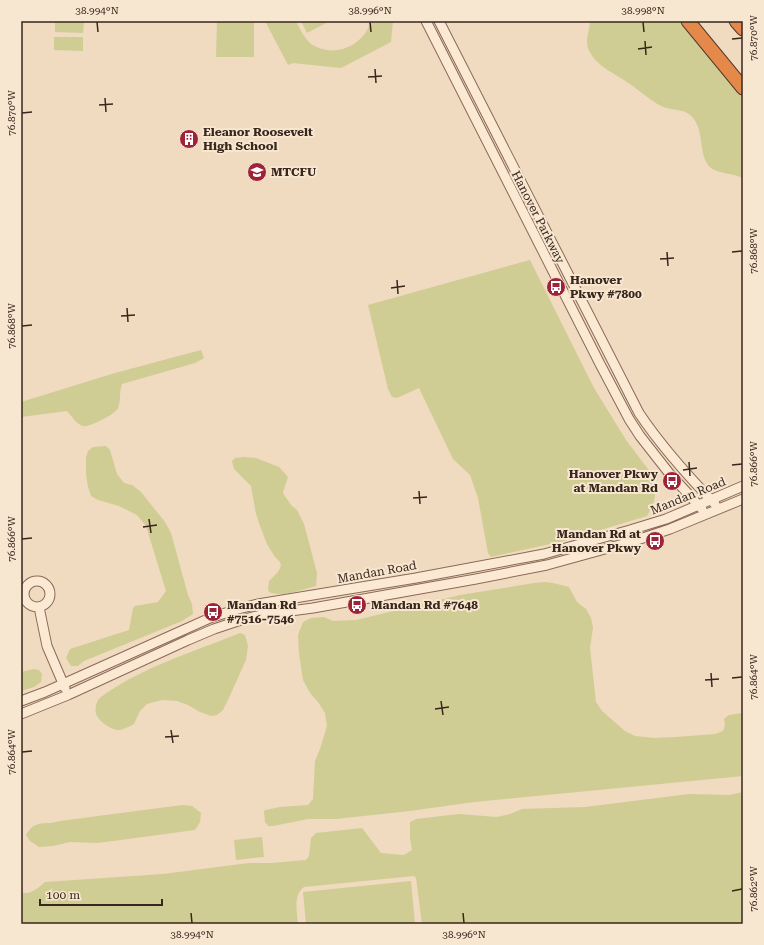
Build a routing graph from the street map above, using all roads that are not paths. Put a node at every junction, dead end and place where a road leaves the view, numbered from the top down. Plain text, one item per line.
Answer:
1 (426, 21) edge
2 (439, 21) edge
3 (688, 21) edge
4 (736, 21) edge
5 (743, 28) edge
6 (743, 88) edge
7 (743, 486) edge
8 (743, 499) edge
9 (711, 500) junction
10 (699, 505) junction
11 (720, 509) junction
12 (707, 514) junction
13 (39, 607) dead end
14 (63, 684) junction
15 (68, 695) junction
16 (21, 701) edge
17 (21, 714) edge

1 - 10 street, Hanover Parkway
2 - 9 street, Hanover Parkway
3 - 6 highway
4 - 5 highway
7 - 9 street, Mandan Road
8 - 11 street, Mandan Road
9 - 10 street, Mandan Road
9 - 11 street, Hanover Parkway
10 - 12 street, Hanover Parkway
10 - 14 street, Mandan Road
11 - 12 street, Mandan Road
12 - 15 street, Mandan Road
13 - 14 street
14 - 15 street
14 - 16 street, Mandan Road
15 - 17 street, Mandan Road

